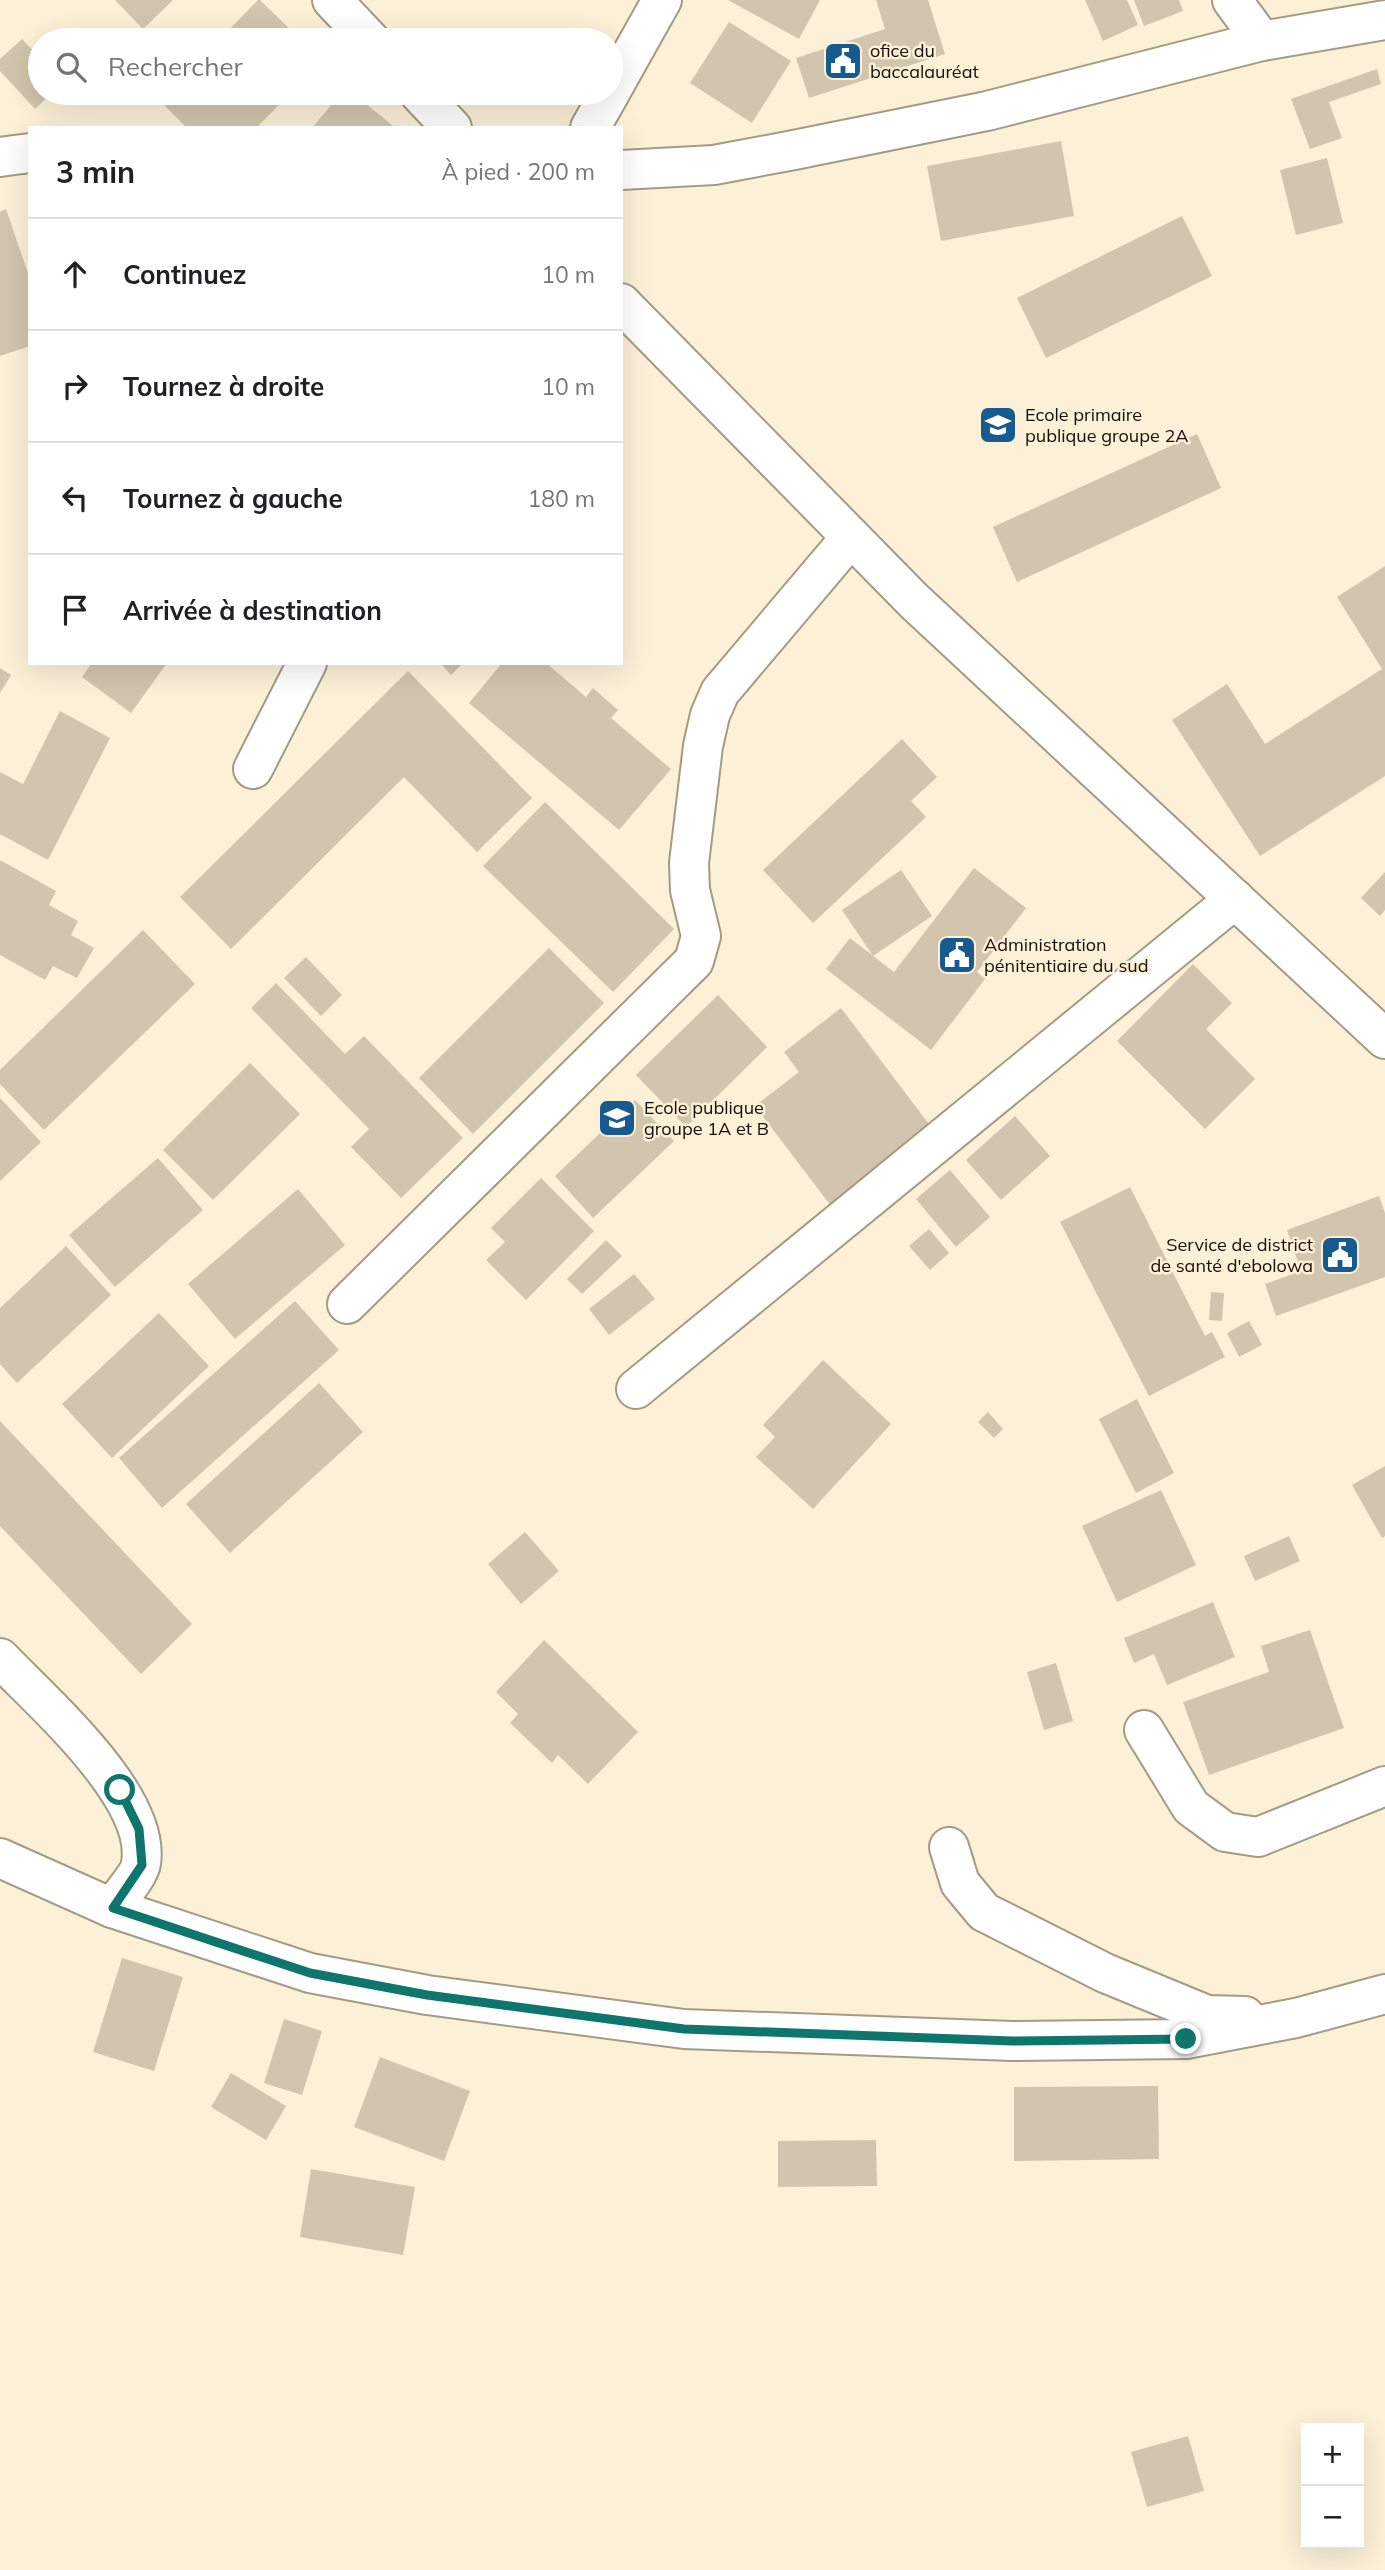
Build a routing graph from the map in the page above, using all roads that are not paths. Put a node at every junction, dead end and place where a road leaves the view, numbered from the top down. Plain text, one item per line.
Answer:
1 (332, 0) edge
2 (662, 0) edge
3 (1232, 0) edge
4 (1385, 20) edge
5 (359, 28) edge
6 (1262, 41) junction
7 (623, 69) edge
8 (431, 105) edge
9 (603, 105) edge
10 (451, 126) edge
11 (591, 126) edge
12 (28, 153) edge
13 (0, 158) edge
14 (623, 170) edge
15 (623, 305) edge
16 (851, 537) junction
17 (306, 665) edge
18 (253, 768) dead end
19 (1235, 899) junction
20 (1385, 1038) edge
21 (346, 1304) dead end
22 (636, 1389) dead end
23 (0, 1658) edge
24 (1144, 1730) dead end
25 (1385, 1786) edge
26 (949, 1847) dead end
27 (0, 1858) edge
28 (113, 1908) junction
29 (1385, 1994) edge
30 (1296, 2018) junction

1 - 5 street
2 - 7 street
3 - 6 street
4 - 6 street
6 - 14 street
8 - 10 street
9 - 11 street
12 - 13 street
15 - 16 street
16 - 19 street
16 - 21 street
17 - 18 street
19 - 20 street
19 - 22 street
23 - 28 street
24 - 25 street
26 - 30 street
27 - 28 street
28 - 30 street
29 - 30 street

